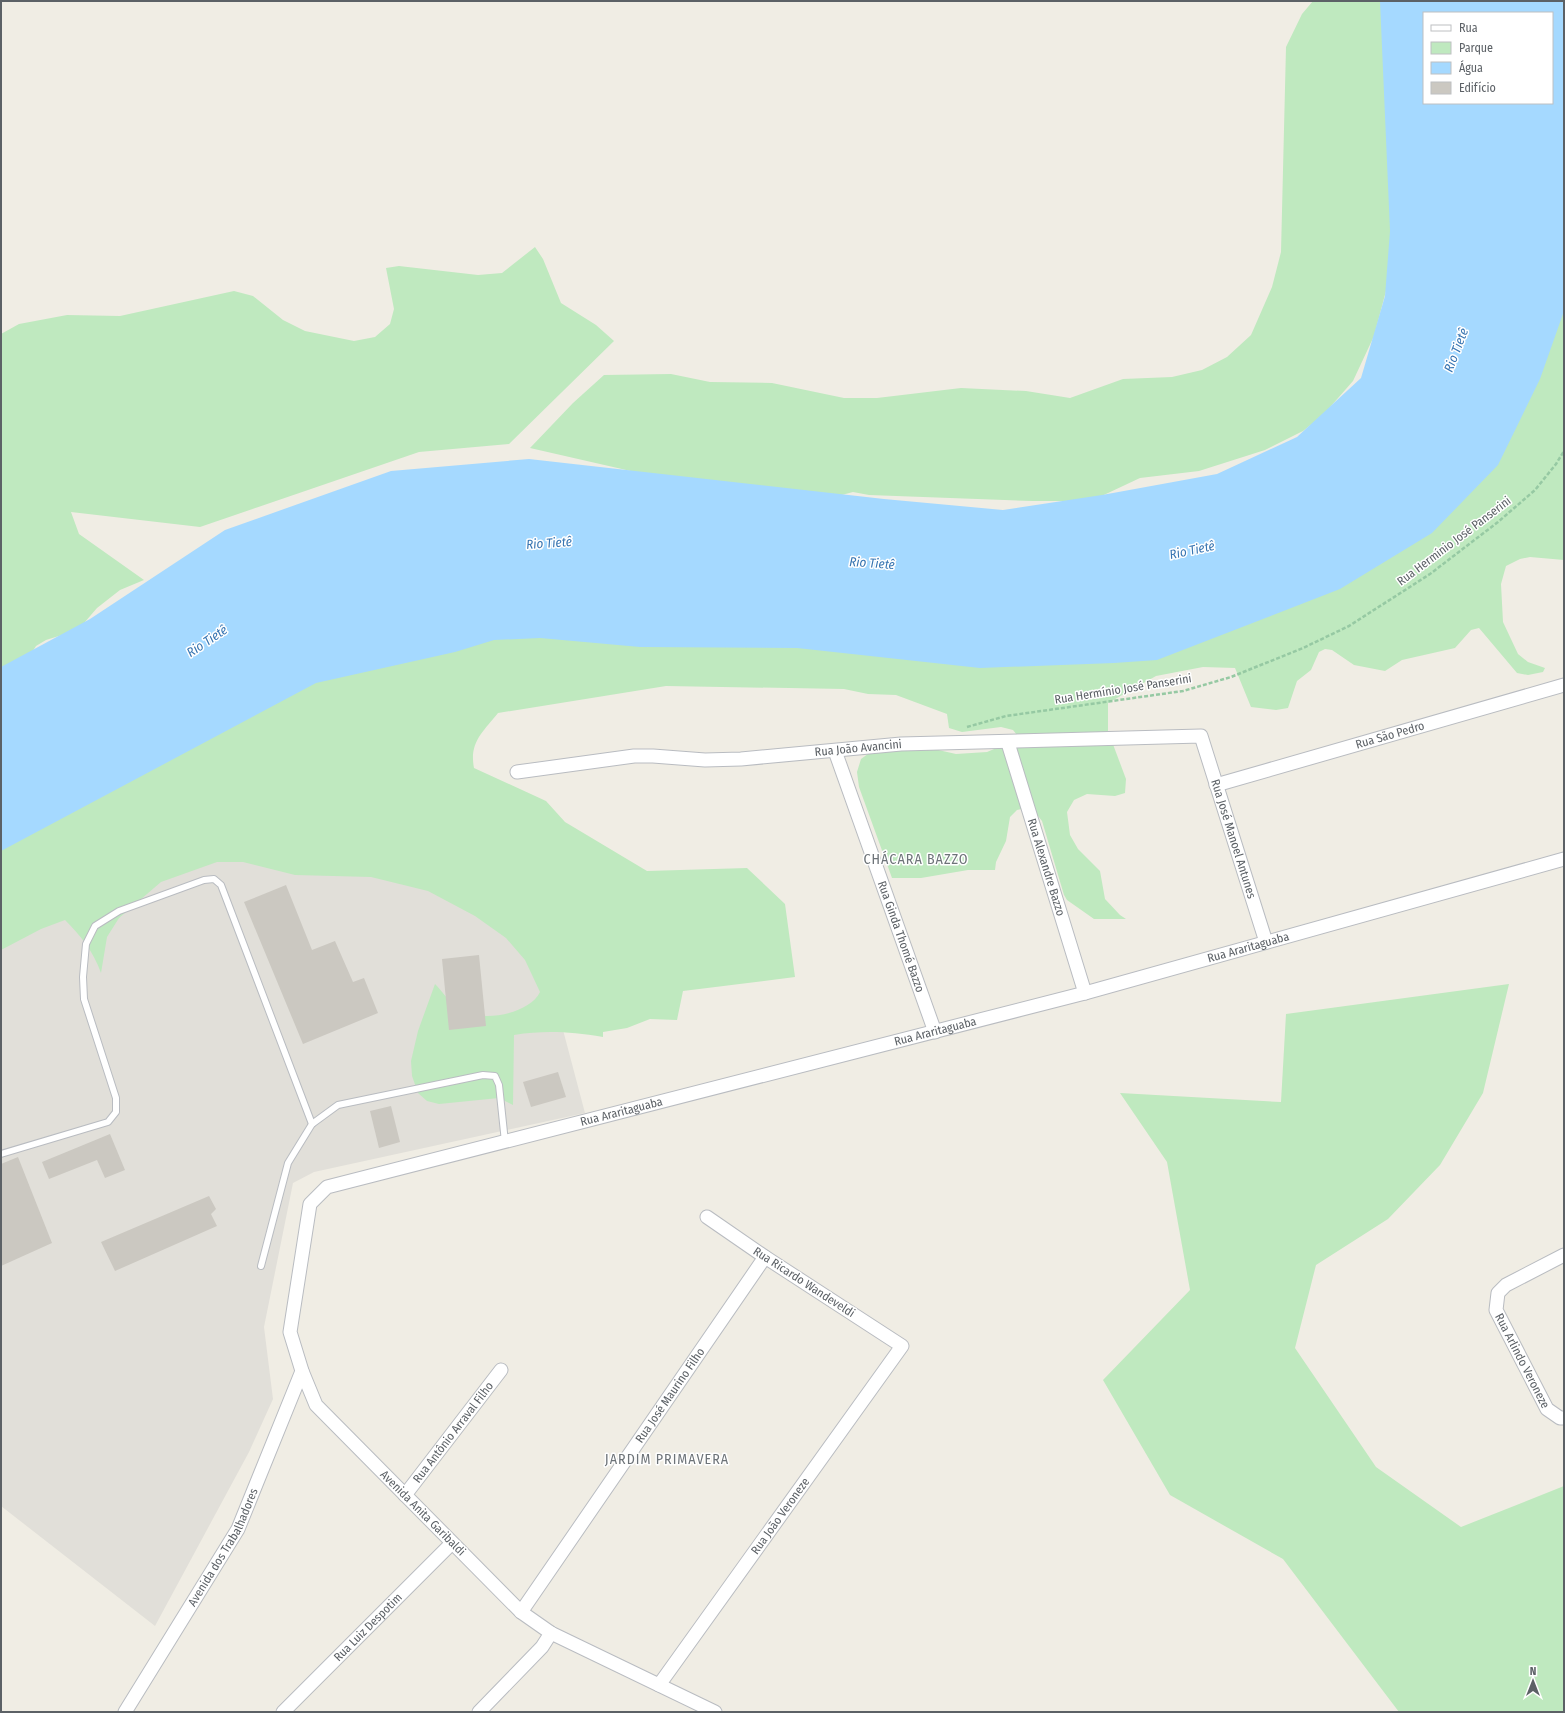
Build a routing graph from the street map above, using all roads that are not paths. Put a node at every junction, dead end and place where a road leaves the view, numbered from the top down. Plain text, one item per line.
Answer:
1 (1564, 685) edge
2 (1201, 736) joint
3 (1008, 743) junction
4 (835, 751) junction
5 (517, 772) dead end
6 (1216, 785) junction
7 (1564, 859) edge
8 (1266, 942) junction
9 (1085, 992) junction
10 (935, 1032) junction
11 (312, 1124) junction
12 (504, 1142) junction
13 (1, 1154) edge
14 (310, 1204) joint
15 (707, 1217) dead end
16 (1564, 1255) edge
17 (765, 1257) junction
18 (261, 1266) dead end
19 (902, 1346) joint
20 (501, 1370) dead end
21 (302, 1371) junction
22 (1564, 1418) edge
23 (405, 1495) junction
24 (452, 1543) junction
25 (521, 1612) junction
26 (551, 1633) junction
27 (659, 1685) junction
28 (125, 1712) edge
29 (283, 1712) edge
30 (479, 1712) edge
31 (715, 1712) edge

1 - 6 street, Rua São Pedro
2 - 3 street, Rua João Avancini
2 - 6 street, Rua José Manoel Antunes
3 - 4 street, Rua João Avancini
3 - 9 street, Rua Alexandre Bazzo
4 - 5 street, Rua João Avancini
4 - 10 street, Rua Ginda Thomé Bazzo
6 - 8 street, Rua José Manoel Antunes
7 - 8 street, Rua Araritaguaba
8 - 9 street, Rua Araritaguaba
9 - 10 street, Rua Araritaguaba
10 - 12 street, Rua Araritaguaba
11 - 12 lane
11 - 13 lane
11 - 18 lane
12 - 14 street, Rua Araritaguaba
14 - 21 street, Avenida Anita Garibaldi
15 - 17 street, Rua Ricardo Wandeveldi
16 - 22 street, Rua Arlindo Veroneze
17 - 19 street, Rua Ricardo Wandeveldi
17 - 25 street, Rua José Maurino Filho
19 - 27 street, Rua João Veroneze
20 - 23 street, Rua Antônio Arraval Filho
21 - 23 street, Avenida Anita Garibaldi
21 - 28 street, Avenida dos Trabalhadores
23 - 24 street, Avenida Anita Garibaldi
24 - 25 street, Avenida Anita Garibaldi
24 - 29 street, Rua Luiz Despotim
25 - 26 street, Avenida Anita Garibaldi
26 - 27 street, Avenida Anita Garibaldi
26 - 30 street
27 - 31 street, Avenida Anita Garibaldi

